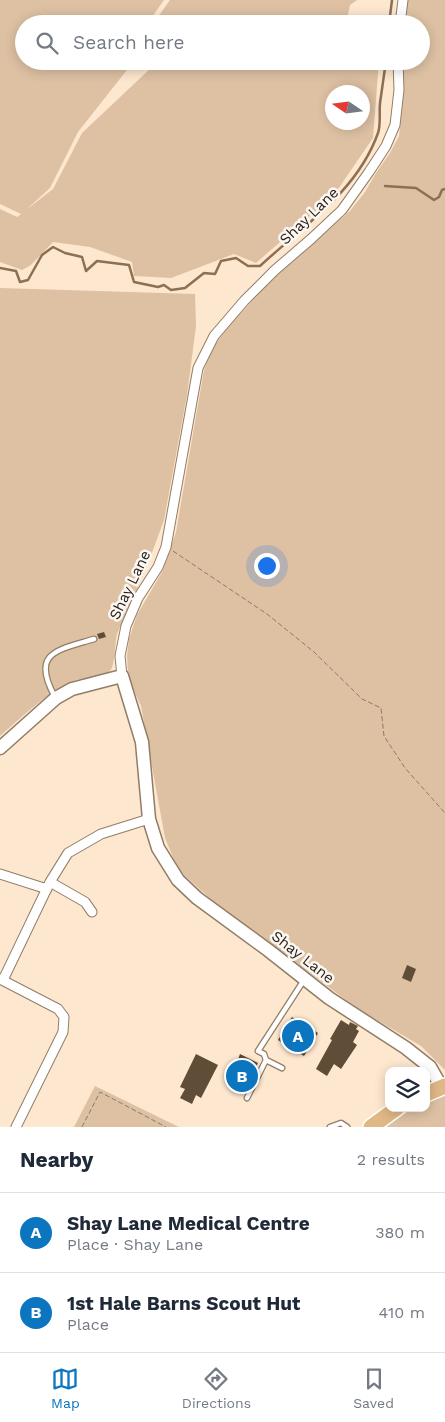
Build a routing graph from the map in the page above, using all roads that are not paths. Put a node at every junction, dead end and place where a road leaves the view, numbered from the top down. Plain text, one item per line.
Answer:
1 (403, 0) edge
2 (401, 15) edge
3 (398, 70) edge
4 (94, 639) dead end
5 (122, 676) junction
6 (56, 698) junction
7 (0, 748) edge
8 (149, 819) junction
9 (0, 874) edge
10 (49, 886) junction
11 (92, 912) dead end
12 (1, 979) edge
13 (305, 979) junction
14 (266, 1060) junction
15 (282, 1068) dead end
16 (443, 1087) edge
17 (430, 1092) edge
18 (247, 1098) dead end
19 (392, 1112) edge
20 (16, 1127) edge
21 (330, 1127) edge
22 (347, 1127) edge
23 (371, 1127) edge

1 - 2 street
3 - 5 street, Shay Lane
4 - 6 lane
5 - 6 street
5 - 8 street, Shay Lane
6 - 7 street
8 - 10 street
8 - 13 street, Shay Lane
9 - 10 street
10 - 11 street
10 - 12 street
12 - 20 street
13 - 14 lane
13 - 16 street, Shay Lane
14 - 15 lane
14 - 18 lane
16 - 17 main road
19 - 23 main road
21 - 22 lane

